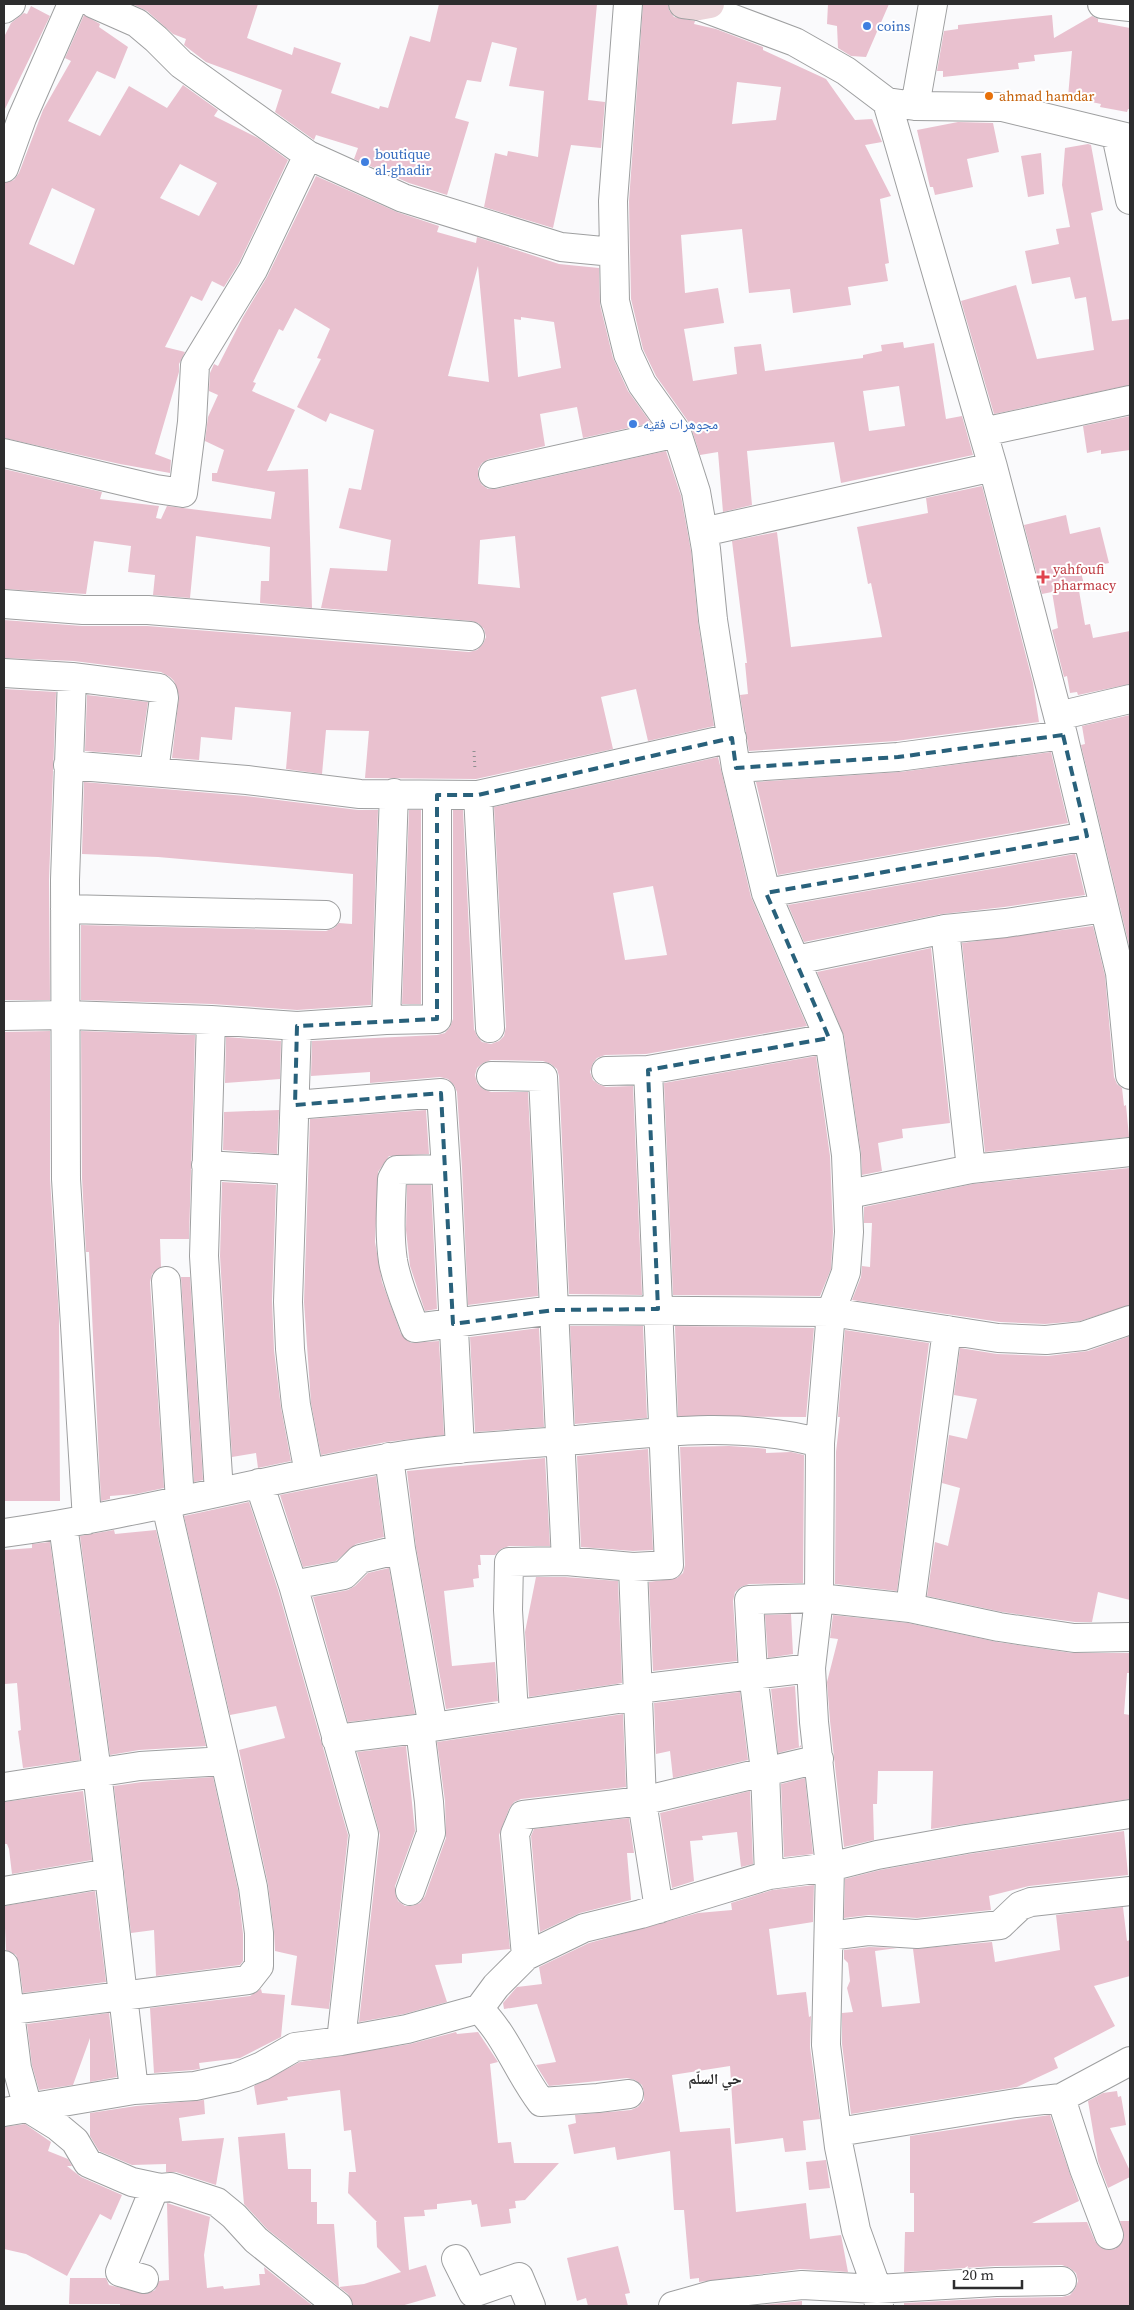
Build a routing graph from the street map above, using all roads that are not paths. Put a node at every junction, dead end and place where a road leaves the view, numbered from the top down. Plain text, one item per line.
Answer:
1 (11, 4) edge
2 (628, 4) edge
3 (933, 4) edge
4 (1102, 4) edge
5 (71, 5) edge
6 (697, 5) edge
7 (1130, 7) edge
8 (4, 9) edge
9 (887, 102) junction
10 (915, 106) junction
11 (1123, 137) edge
12 (308, 155) junction
13 (4, 168) edge
14 (1130, 200) edge
15 (613, 252) junction
16 (1130, 400) edge
17 (677, 432) junction
18 (983, 432) junction
19 (4, 453) edge
20 (993, 468) junction
21 (493, 474) dead end
22 (702, 532) junction
23 (4, 604) edge
24 (470, 636) dead end
25 (4, 674) edge
26 (72, 677) junction
27 (1130, 699) edge
28 (1060, 725) junction
29 (732, 738) junction
30 (68, 765) junction
31 (736, 768) junction
32 (154, 771) junction
33 (394, 793) junction
34 (436, 795) junction
35 (478, 795) junction
36 (1086, 836) junction
37 (766, 893) junction
38 (1104, 908) junction
39 (65, 909) junction
40 (326, 915) dead end
41 (945, 929) junction
42 (1121, 933) edge
43 (796, 960) junction
44 (67, 1015) junction
45 (4, 1016) edge
46 (211, 1020) junction
47 (386, 1020) junction
48 (297, 1026) junction
49 (490, 1028) dead end
50 (829, 1038) junction
51 (648, 1070) junction
52 (606, 1072) dead end
53 (1130, 1075) edge
54 (491, 1076) dead end
55 (295, 1105) junction
56 (1130, 1152) edge
57 (206, 1165) junction
58 (446, 1169) junction
59 (971, 1169) junction
60 (291, 1170) junction
61 (849, 1194) junction
62 (166, 1281) dead end
63 (658, 1309) junction
64 (554, 1310) junction
65 (831, 1312) junction
66 (1130, 1320) edge
67 (453, 1324) junction
68 (947, 1330) junction
69 (664, 1431) junction
70 (559, 1441) junction
71 (820, 1443) junction
72 (460, 1449) junction
73 (389, 1457) junction
74 (309, 1473) junction
75 (260, 1483) junction
76 (219, 1492) junction
77 (173, 1503) junction
78 (75, 1522) junction
79 (4, 1533) edge
80 (401, 1549) junction
81 (566, 1561) junction
82 (633, 1568) junction
83 (293, 1585) junction
84 (820, 1598) junction
85 (910, 1608) junction
86 (1130, 1637) edge
87 (811, 1668) junction
88 (753, 1673) junction
89 (638, 1692) junction
90 (514, 1714) junction
91 (427, 1728) junction
92 (336, 1738) junction
93 (819, 1759) junction
94 (225, 1761) junction
95 (765, 1771) junction
96 (98, 1772) junction
97 (4, 1787) edge
98 (642, 1801) junction
99 (1130, 1814) edge
100 (830, 1867) junction
101 (108, 1873) junction
102 (769, 1875) junction
103 (4, 1891) edge
104 (410, 1891) dead end
105 (1130, 1892) edge
106 (659, 1909) junction
107 (829, 1936) junction
108 (526, 1956) junction
109 (4, 1965) edge
110 (123, 1994) junction
111 (479, 2009) junction
112 (11, 2010) junction
113 (341, 2041) junction
114 (1130, 2061) edge
115 (134, 2090) junction
116 (629, 2094) dead end
117 (1061, 2098) junction
118 (16, 2110) edge
119 (838, 2132) junction
120 (155, 2187) junction
121 (1109, 2235) dead end
122 (456, 2259) dead end
123 (144, 2280) dead end
124 (1062, 2281) dead end
125 (878, 2297) edge
126 (338, 2306) edge
127 (531, 2306) edge
128 (674, 2306) edge

1 - 8 street
2 - 15 street
3 - 10 street
4 - 7 street
5 - 12 street
5 - 13 street
6 - 9 street
9 - 10 street
9 - 18 street
10 - 11 street
11 - 14 street
12 - 15 street
12 - 19 street
15 - 17 street
16 - 18 street
17 - 21 street
17 - 22 street
18 - 20 street
20 - 22 street
20 - 28 street
22 - 29 street
23 - 24 street
25 - 26 street
26 - 30 street
26 - 32 street
27 - 28 street
28 - 31 street
28 - 36 street
29 - 31 street
29 - 35 street
30 - 32 street
30 - 39 street
31 - 37 street
32 - 33 street
33 - 34 street
33 - 47 street
34 - 35 street
34 - 47 street
35 - 49 street
36 - 37 street
36 - 38 street
37 - 43 street
38 - 41 street
38 - 42 street
39 - 40 street
39 - 44 street
41 - 43 street
41 - 59 street
42 - 53 street
43 - 50 street
44 - 45 street
44 - 46 street
44 - 78 street
46 - 48 street
46 - 57 street
47 - 48 street
48 - 55 street
50 - 51 street
50 - 61 street
51 - 52 street
51 - 63 street
54 - 64 street
55 - 58 street
55 - 60 street
56 - 59 street
57 - 60 street
57 - 76 street
58 - 67 street
58 - 67 street
59 - 61 street
60 - 74 street
61 - 65 street
62 - 77 street
63 - 64 street
63 - 65 street
63 - 69 street
64 - 67 street
64 - 70 street
65 - 68 street
65 - 71 street
66 - 68 street
67 - 72 street
68 - 85 street
69 - 70 street
69 - 71 street
69 - 82 street
70 - 72 street
70 - 81 street
71 - 84 street
72 - 73 street
73 - 74 street
73 - 80 street
74 - 75 street
75 - 76 street
75 - 83 street
76 - 77 street
77 - 78 street
77 - 94 street
78 - 79 street
78 - 96 street
80 - 83 street
80 - 91 street
81 - 82 street
81 - 90 street
82 - 89 street
83 - 92 street
84 - 85 street
84 - 87 street
84 - 88 street
85 - 86 street
87 - 88 street
87 - 93 street
88 - 89 street
88 - 95 street
89 - 90 street
89 - 98 street
90 - 91 street
91 - 92 street
91 - 104 street
92 - 113 street
93 - 95 street
93 - 100 street
94 - 96 street
94 - 110 street
95 - 98 street
95 - 102 street
96 - 97 street
96 - 101 street
98 - 106 street
98 - 108 street
99 - 100 street
100 - 102 street
100 - 107 street
101 - 103 street
101 - 110 street
102 - 106 street
105 - 107 street
106 - 108 street
107 - 119 street
108 - 111 street
109 - 112 street
110 - 112 street
110 - 115 street
111 - 113 street
111 - 116 street
112 - 118 street
113 - 115 street
114 - 117 street
115 - 118 street
117 - 119 street
117 - 121 street
118 - 120 street
119 - 125 street
120 - 123 street
120 - 126 street
122 - 127 street
124 - 125 street
125 - 128 street

